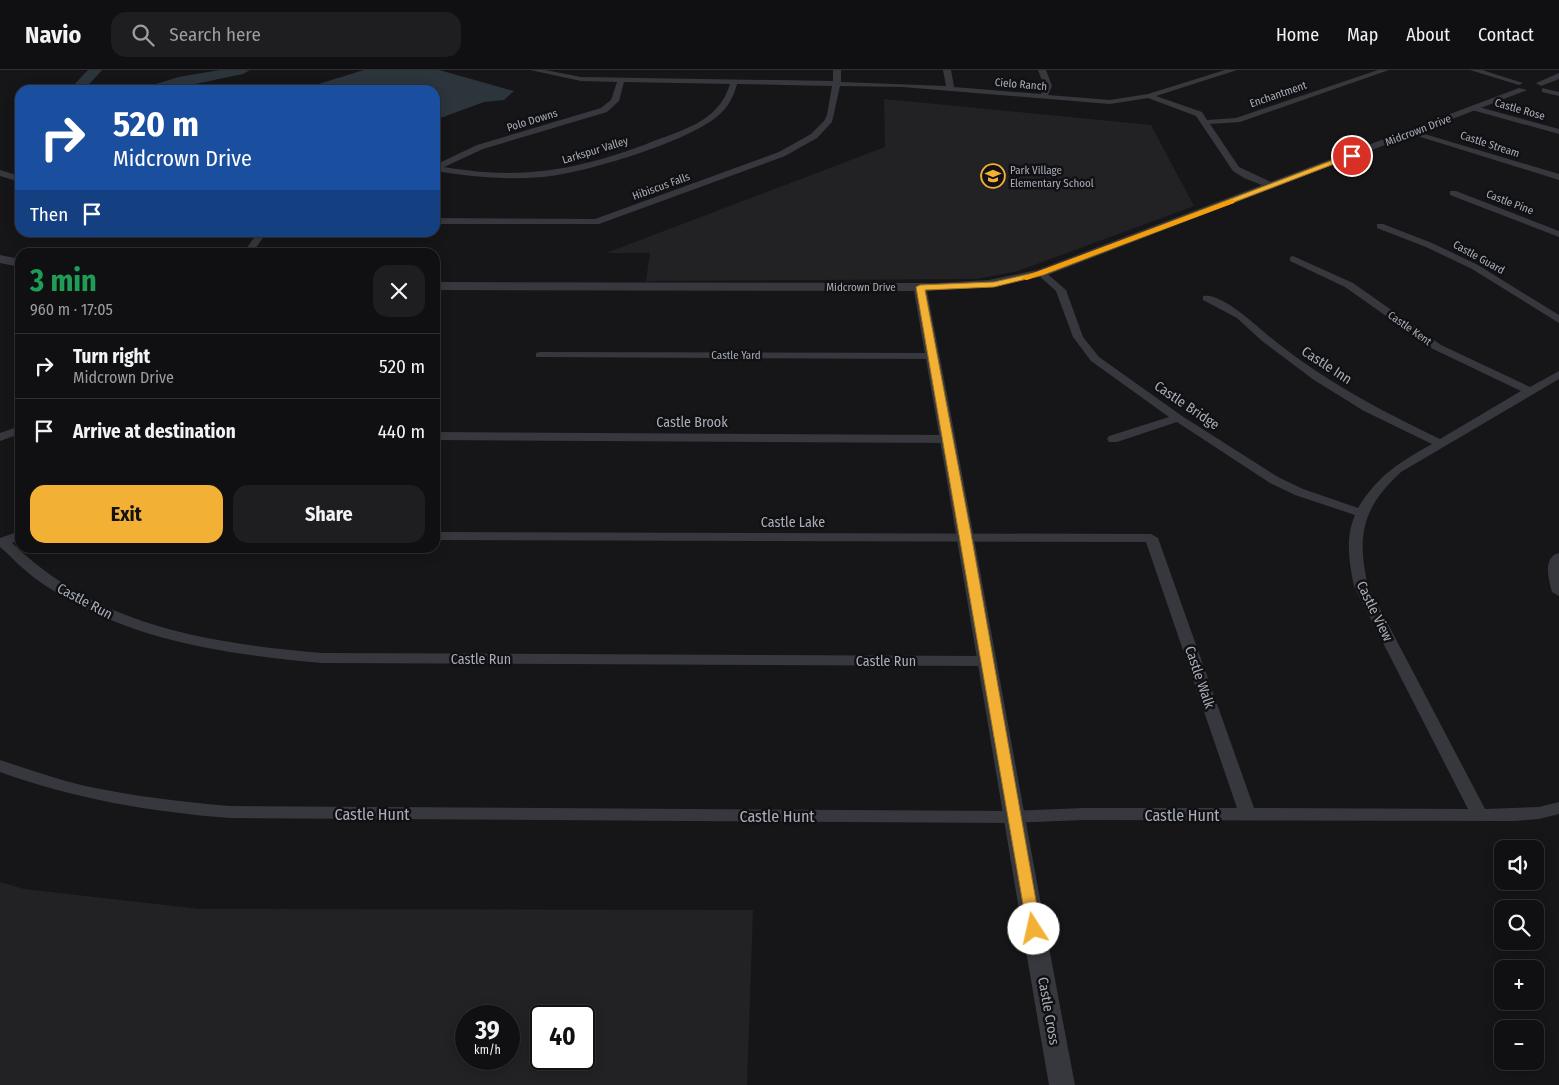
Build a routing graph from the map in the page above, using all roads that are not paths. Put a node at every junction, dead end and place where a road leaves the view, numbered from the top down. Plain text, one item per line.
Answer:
1 (534, 70) edge
2 (837, 70) edge
3 (947, 70) edge
4 (1042, 70) edge
5 (1233, 70) edge
6 (1385, 70) edge
7 (1474, 70) edge
8 (1559, 76) edge
9 (621, 81) junction
10 (734, 82) junction
11 (837, 83) junction
12 (1520, 86) joint
13 (1543, 86) joint
14 (950, 88) junction
15 (1559, 94) edge
16 (1149, 96) junction
17 (1043, 97) junction
18 (1475, 108) junction
19 (1206, 122) junction
20 (1414, 132) junction
21 (1559, 132) edge
22 (440, 166) edge
23 (440, 169) edge
24 (1559, 178) edge
25 (1272, 186) junction
26 (1453, 193) dead end
27 (440, 221) edge
28 (1380, 226) dead end
29 (1559, 234) edge
30 (259, 237) edge
31 (251, 248) edge
32 (1293, 259) dead end
33 (0, 260) edge
34 (15, 262) edge
35 (1040, 274) junction
36 (440, 286) edge
37 (920, 287) junction
38 (1207, 298) dead end
39 (1559, 320) edge
40 (540, 355) dead end
41 (932, 356) junction
42 (1559, 374) edge
43 (1530, 391) junction
44 (1178, 418) junction
45 (15, 432) edge
46 (440, 436) edge
47 (0, 437) edge
48 (948, 438) junction
49 (1113, 440) dead end
50 (1440, 443) junction
51 (1361, 513) junction
52 (440, 536) edge
53 (15, 537) edge
54 (1151, 538) joint
55 (967, 539) junction
56 (1, 542) edge
57 (1559, 557) edge
58 (1559, 592) edge
59 (988, 661) junction
60 (0, 766) edge
61 (1559, 808) edge
62 (1248, 815) junction
63 (1480, 815) junction
64 (1013, 817) junction
65 (1062, 1085) edge

1 - 9 street, Cielo Ranch
2 - 11 street, Hibiscus Falls
3 - 14 street
4 - 17 street
5 - 16 street, Cielo Ranch
6 - 19 street, Enchantment
7 - 12 street
8 - 13 street
9 - 10 street, Cielo Ranch
9 - 22 street, Polo Downs
10 - 11 street, Cielo Ranch
10 - 23 street, Larkspur Valley
11 - 14 street, Cielo Ranch
11 - 27 street, Hibiscus Falls
12 - 18 street, Midcrown Drive
13 - 15 street
14 - 17 street, Cielo Ranch
16 - 17 street, Cielo Ranch
16 - 19 street
18 - 20 street, Midcrown Drive
18 - 21 street, Castle Rose
19 - 25 street
20 - 24 street, Castle Stream
20 - 25 street, Midcrown Drive
25 - 35 street, Midcrown Drive
26 - 29 street, Castle Pine
28 - 39 street, Castle Guard
30 - 31 street
32 - 43 street, Castle Kent
33 - 34 street
35 - 37 street, Midcrown Drive
35 - 44 street, Castle Bridge
36 - 37 street, Midcrown Drive
37 - 41 street, Castle Cross
38 - 50 street, Castle Inn
40 - 41 street, Castle Yard
41 - 48 street, Castle Cross
42 - 43 street, Castle View
43 - 50 street, Castle View
44 - 49 street
44 - 51 street, Castle Bridge
45 - 47 street
46 - 48 street, Castle Brook
48 - 55 street, Castle Cross
50 - 51 street, Castle View
51 - 63 street, Castle View
52 - 55 street, Castle Lake
53 - 56 street
54 - 55 street, Castle Lake
54 - 62 street, Castle Walk
55 - 59 street, Castle Cross
56 - 59 street, Castle Run
57 - 58 street
59 - 64 street, Castle Cross
60 - 64 street, Castle Hunt
61 - 63 street, Castle Hunt
62 - 63 street, Castle Hunt
62 - 64 street, Castle Hunt
64 - 65 street, Castle Cross

